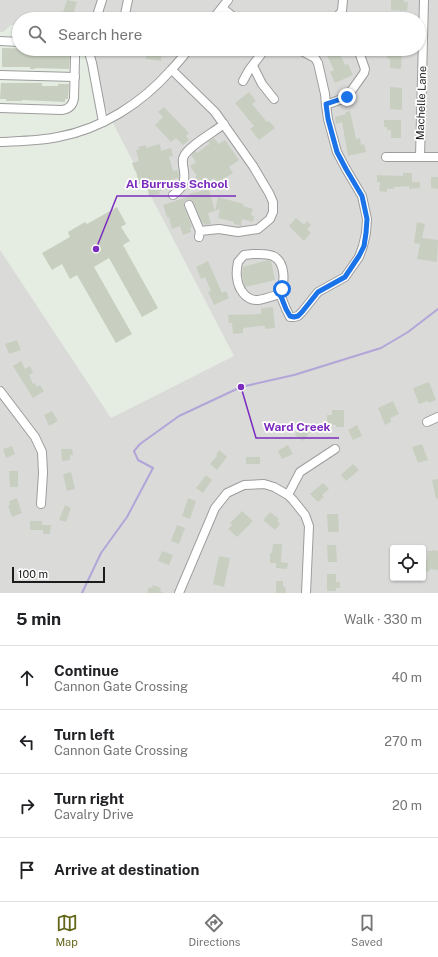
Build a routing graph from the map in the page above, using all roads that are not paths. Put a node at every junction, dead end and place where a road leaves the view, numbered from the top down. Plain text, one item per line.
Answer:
1 (102, 0) edge
2 (128, 0) edge
3 (228, 0) edge
4 (343, 0) edge
5 (424, 0) edge
6 (222, 8) junction
7 (342, 11) edge
8 (98, 12) edge
9 (125, 12) edge
10 (219, 12) edge
11 (227, 12) edge
12 (424, 12) edge
13 (0, 41) edge
14 (12, 42) edge
15 (75, 56) edge
16 (90, 56) edge
17 (183, 56) edge
18 (260, 56) edge
19 (311, 56) edge
20 (360, 56) edge
21 (423, 56) edge
22 (253, 66) junction
23 (172, 70) junction
24 (0, 75) edge
25 (75, 77) junction
26 (243, 81) dead end
27 (274, 99) dead end
28 (326, 104) junction
29 (0, 108) edge
30 (103, 122) junction
31 (224, 124) junction
32 (0, 142) edge
33 (386, 157) dead end
34 (420, 157) junction
35 (438, 157) edge
36 (173, 195) dead end
37 (189, 205) dead end
38 (280, 294) junction
39 (0, 391) edge
40 (438, 417) edge
41 (427, 422) dead end
42 (335, 449) dead end
43 (288, 495) junction
44 (41, 504) dead end
45 (179, 593) edge
46 (306, 593) edge

1 - 8 street
2 - 9 street
3 - 6 street
4 - 7 street
5 - 12 street, Machelle Lane
6 - 10 street
6 - 11 street
13 - 14 street
15 - 25 street
16 - 30 street
17 - 23 street
18 - 22 street
19 - 28 street
20 - 28 street
21 - 34 street, Machelle Lane
22 - 26 street
22 - 27 street
23 - 30 street
23 - 31 street
24 - 25 street
25 - 29 street
28 - 38 street
30 - 32 street
31 - 36 street
31 - 37 street
33 - 34 street
34 - 35 street
38 - 38 street
39 - 44 street
40 - 41 street
42 - 43 street
43 - 45 street
43 - 46 street

